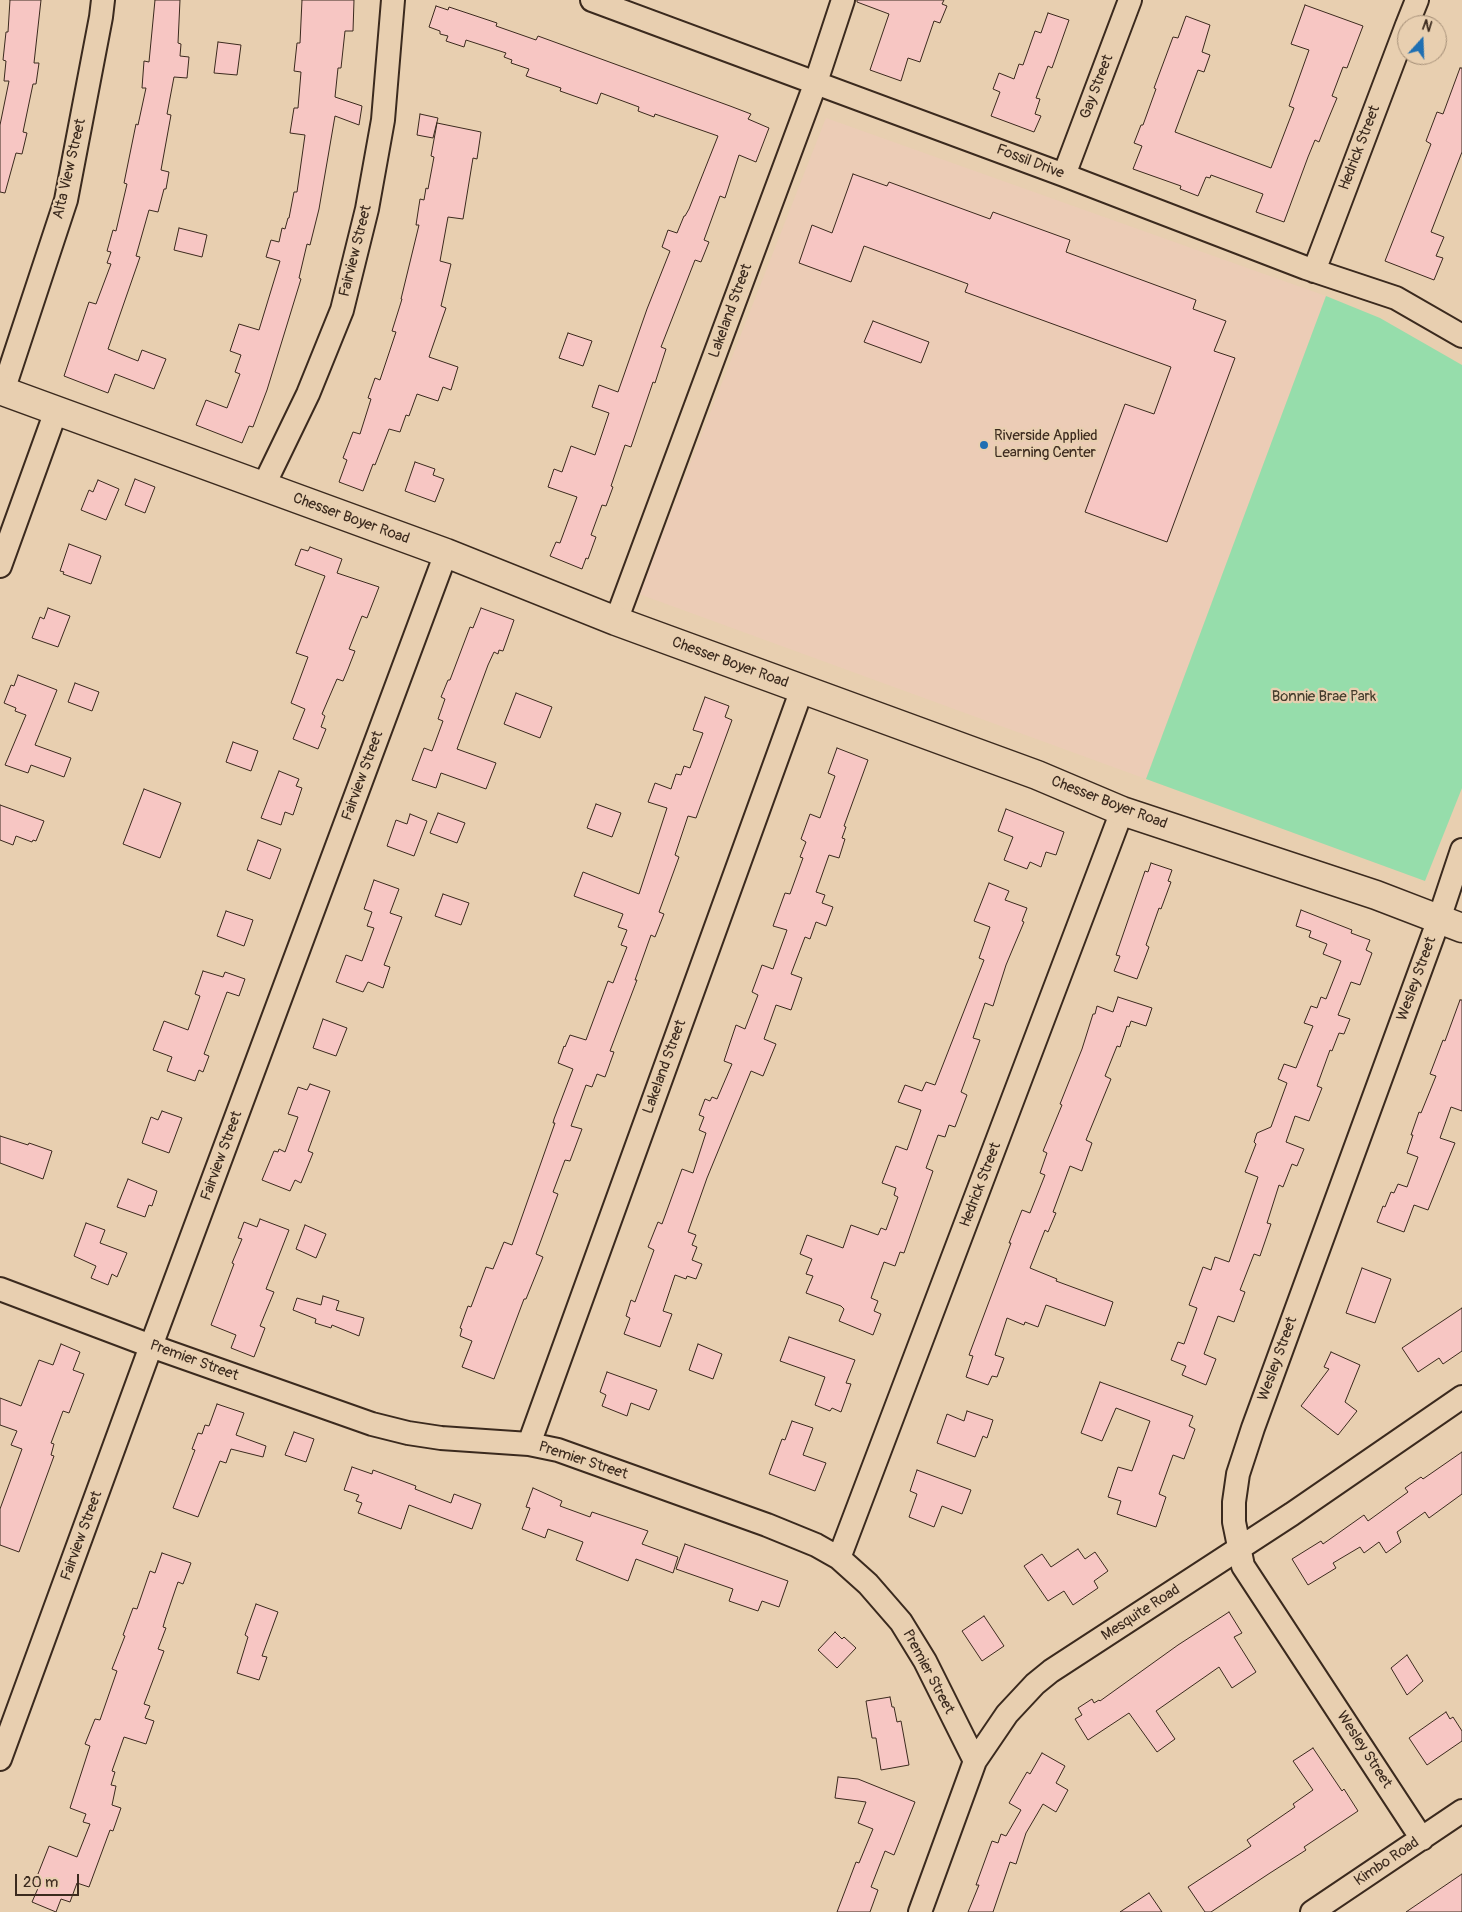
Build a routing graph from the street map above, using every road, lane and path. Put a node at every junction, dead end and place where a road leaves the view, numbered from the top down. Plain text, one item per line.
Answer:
1 (103, 0) edge
2 (393, 0) edge
3 (592, 0) edge
4 (843, 0) edge
5 (1130, 0) edge
6 (1417, 0) edge
7 (1411, 15) edge
8 (1397, 51) edge
9 (816, 82) junction
10 (1064, 175) junction
11 (1314, 271) junction
12 (1462, 336) edge
13 (2, 390) edge
14 (56, 411) junction
15 (263, 487) junction
16 (446, 553) junction
17 (0, 566) edge
18 (616, 622) junction
19 (802, 689) junction
20 (1122, 811) junction
21 (1462, 850) edge
22 (1450, 924) edge
23 (0, 1289) edge
24 (151, 1346) junction
25 (1462, 1397) edge
26 (529, 1444) junction
27 (1239, 1550) junction
28 (839, 1558) junction
29 (0, 1759) edge
30 (975, 1762) junction
31 (1462, 1812) edge
32 (1422, 1839) junction
33 (920, 1912) edge
34 (1312, 1912) edge

1 - 13 street, Alta View Street
2 - 15 street, Fairview Street
3 - 9 street, Fossil Drive
4 - 9 street, Lakeland Street
5 - 10 street, Gay Street
6 - 7 street, Hedrick Street
8 - 11 street, Hedrick Street
9 - 10 street, Fossil Drive
9 - 18 street, Lakeland Street
10 - 11 street, Fossil Drive
11 - 12 street, Fossil Drive
13 - 14 street, Chesser Boyer Road
14 - 15 street, Chesser Boyer Road
14 - 17 street
15 - 16 street, Chesser Boyer Road
16 - 18 street, Chesser Boyer Road
16 - 24 street, Fairview Street
18 - 19 street, Chesser Boyer Road
19 - 20 street, Chesser Boyer Road
19 - 26 street, Lakeland Street
20 - 22 street, Chesser Boyer Road
20 - 28 street, Hedrick Street
21 - 22 street, Wesley Street
22 - 27 street, Wesley Street
23 - 24 street, Premier Street
24 - 26 street, Premier Street
24 - 29 street, Fairview Street
25 - 27 street, Mesquite Road
26 - 28 street, Premier Street
27 - 30 street, Mesquite Road
27 - 32 street, Wesley Street
28 - 30 street, Premier Street
30 - 33 street, Mesquite Road
31 - 32 street, Kimbo Road
32 - 34 street, Kimbo Road

